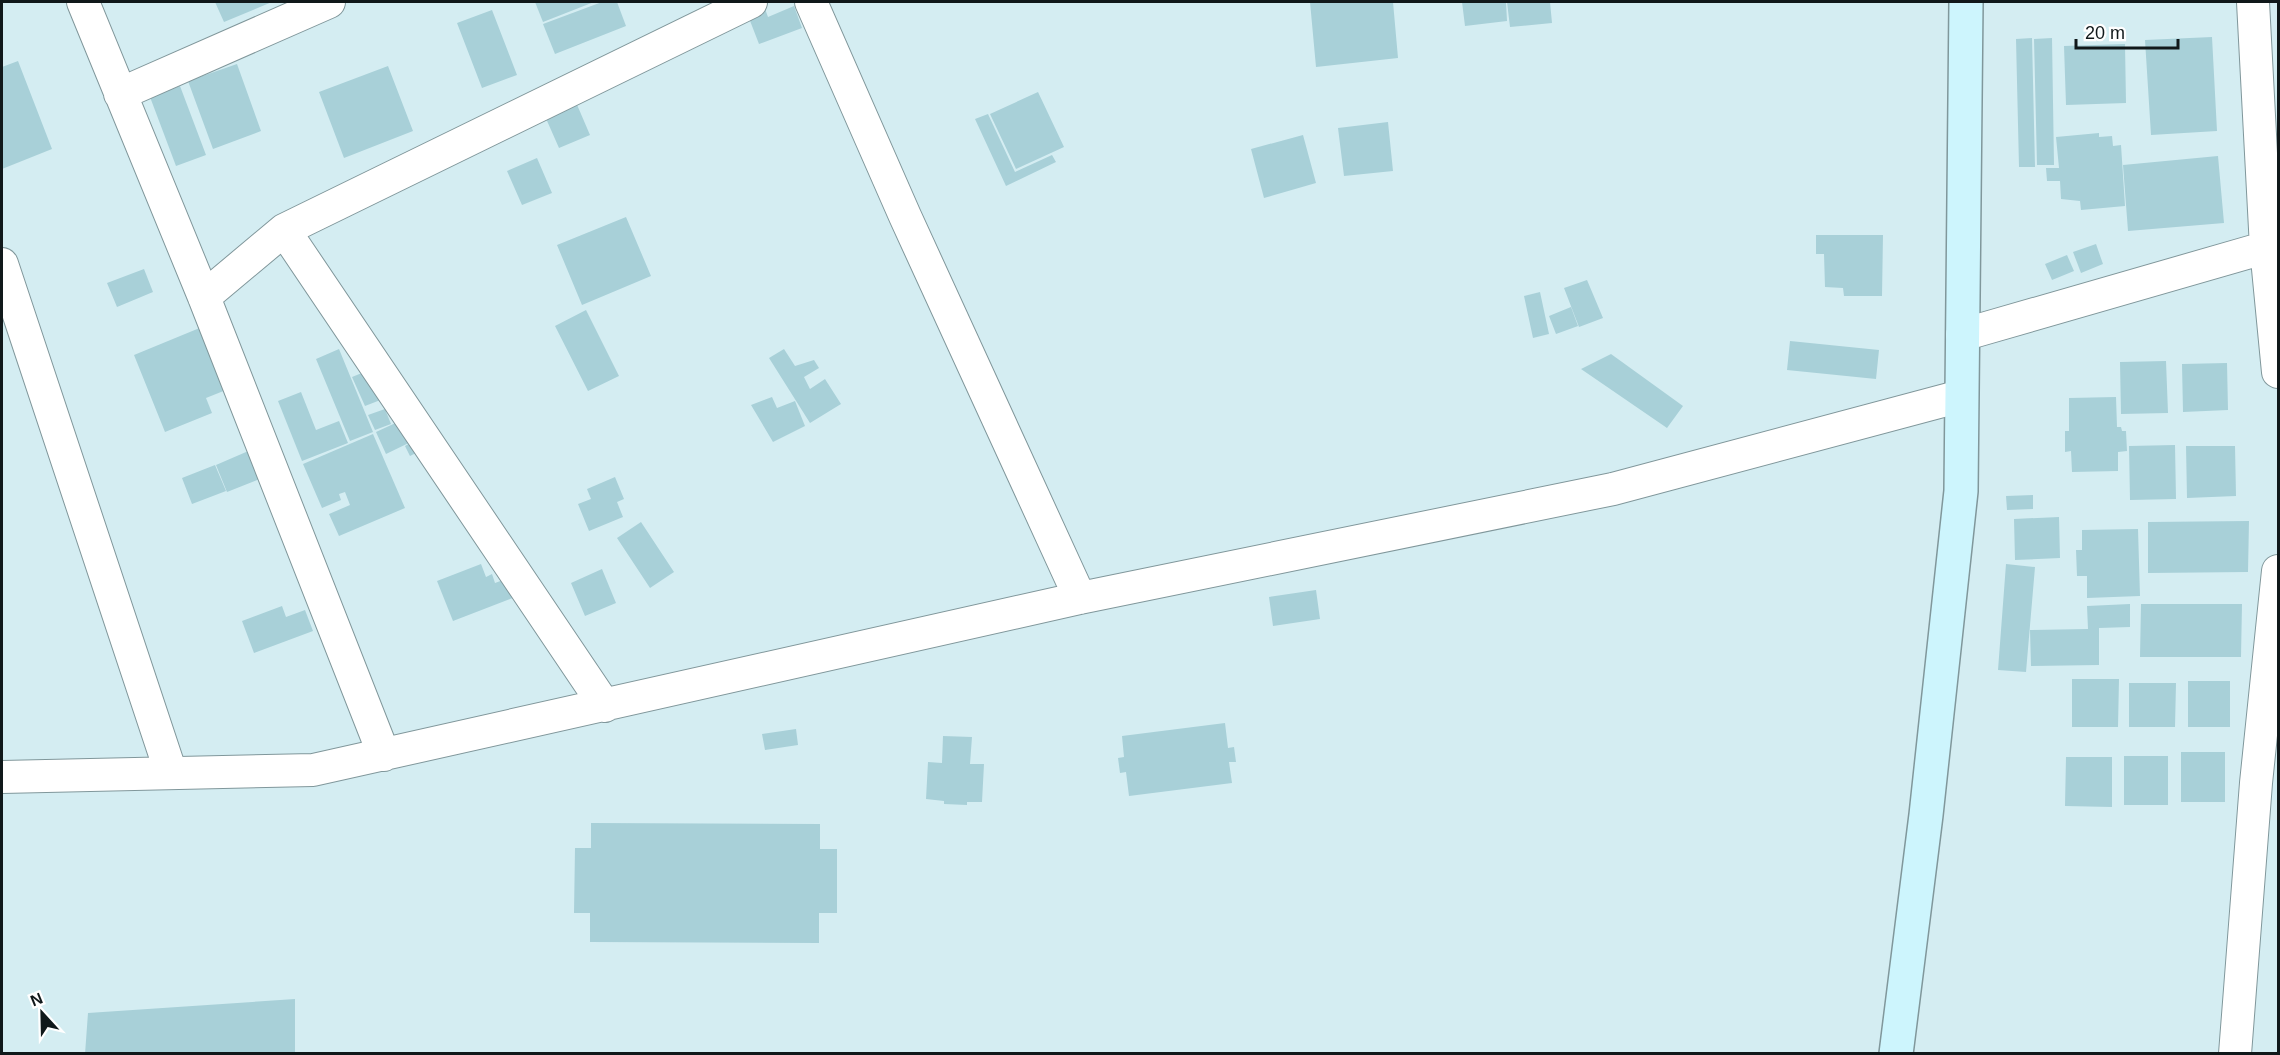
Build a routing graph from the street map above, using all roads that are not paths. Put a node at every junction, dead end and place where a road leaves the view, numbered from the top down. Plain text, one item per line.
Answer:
1 (83, 2) edge
2 (329, 2) edge
3 (751, 2) edge
4 (811, 2) edge
5 (1966, 2) edge
6 (2253, 2) edge
7 (120, 93) junction
8 (284, 230) junction
9 (2272, 246) edge
10 (2, 264) edge
11 (204, 297) junction
12 (1962, 335) junction
13 (2278, 372) edge
14 (1961, 396) junction
15 (2278, 571) edge
16 (1080, 598) junction
17 (604, 706) junction
18 (384, 755) junction
19 (171, 773) junction
20 (2, 777) edge
21 (2267, 781) edge
22 (1896, 1053) edge
23 (2235, 1053) edge

1 - 7 street
2 - 7 street
3 - 8 street
4 - 16 street
5 - 12 street
6 - 9 street
7 - 11 street
8 - 11 street
8 - 17 street
9 - 12 street
9 - 13 street
10 - 19 street
11 - 18 street
12 - 14 street
14 - 16 street
14 - 22 street
15 - 21 street
16 - 17 street
17 - 18 street
18 - 19 street
19 - 20 street
21 - 23 street

